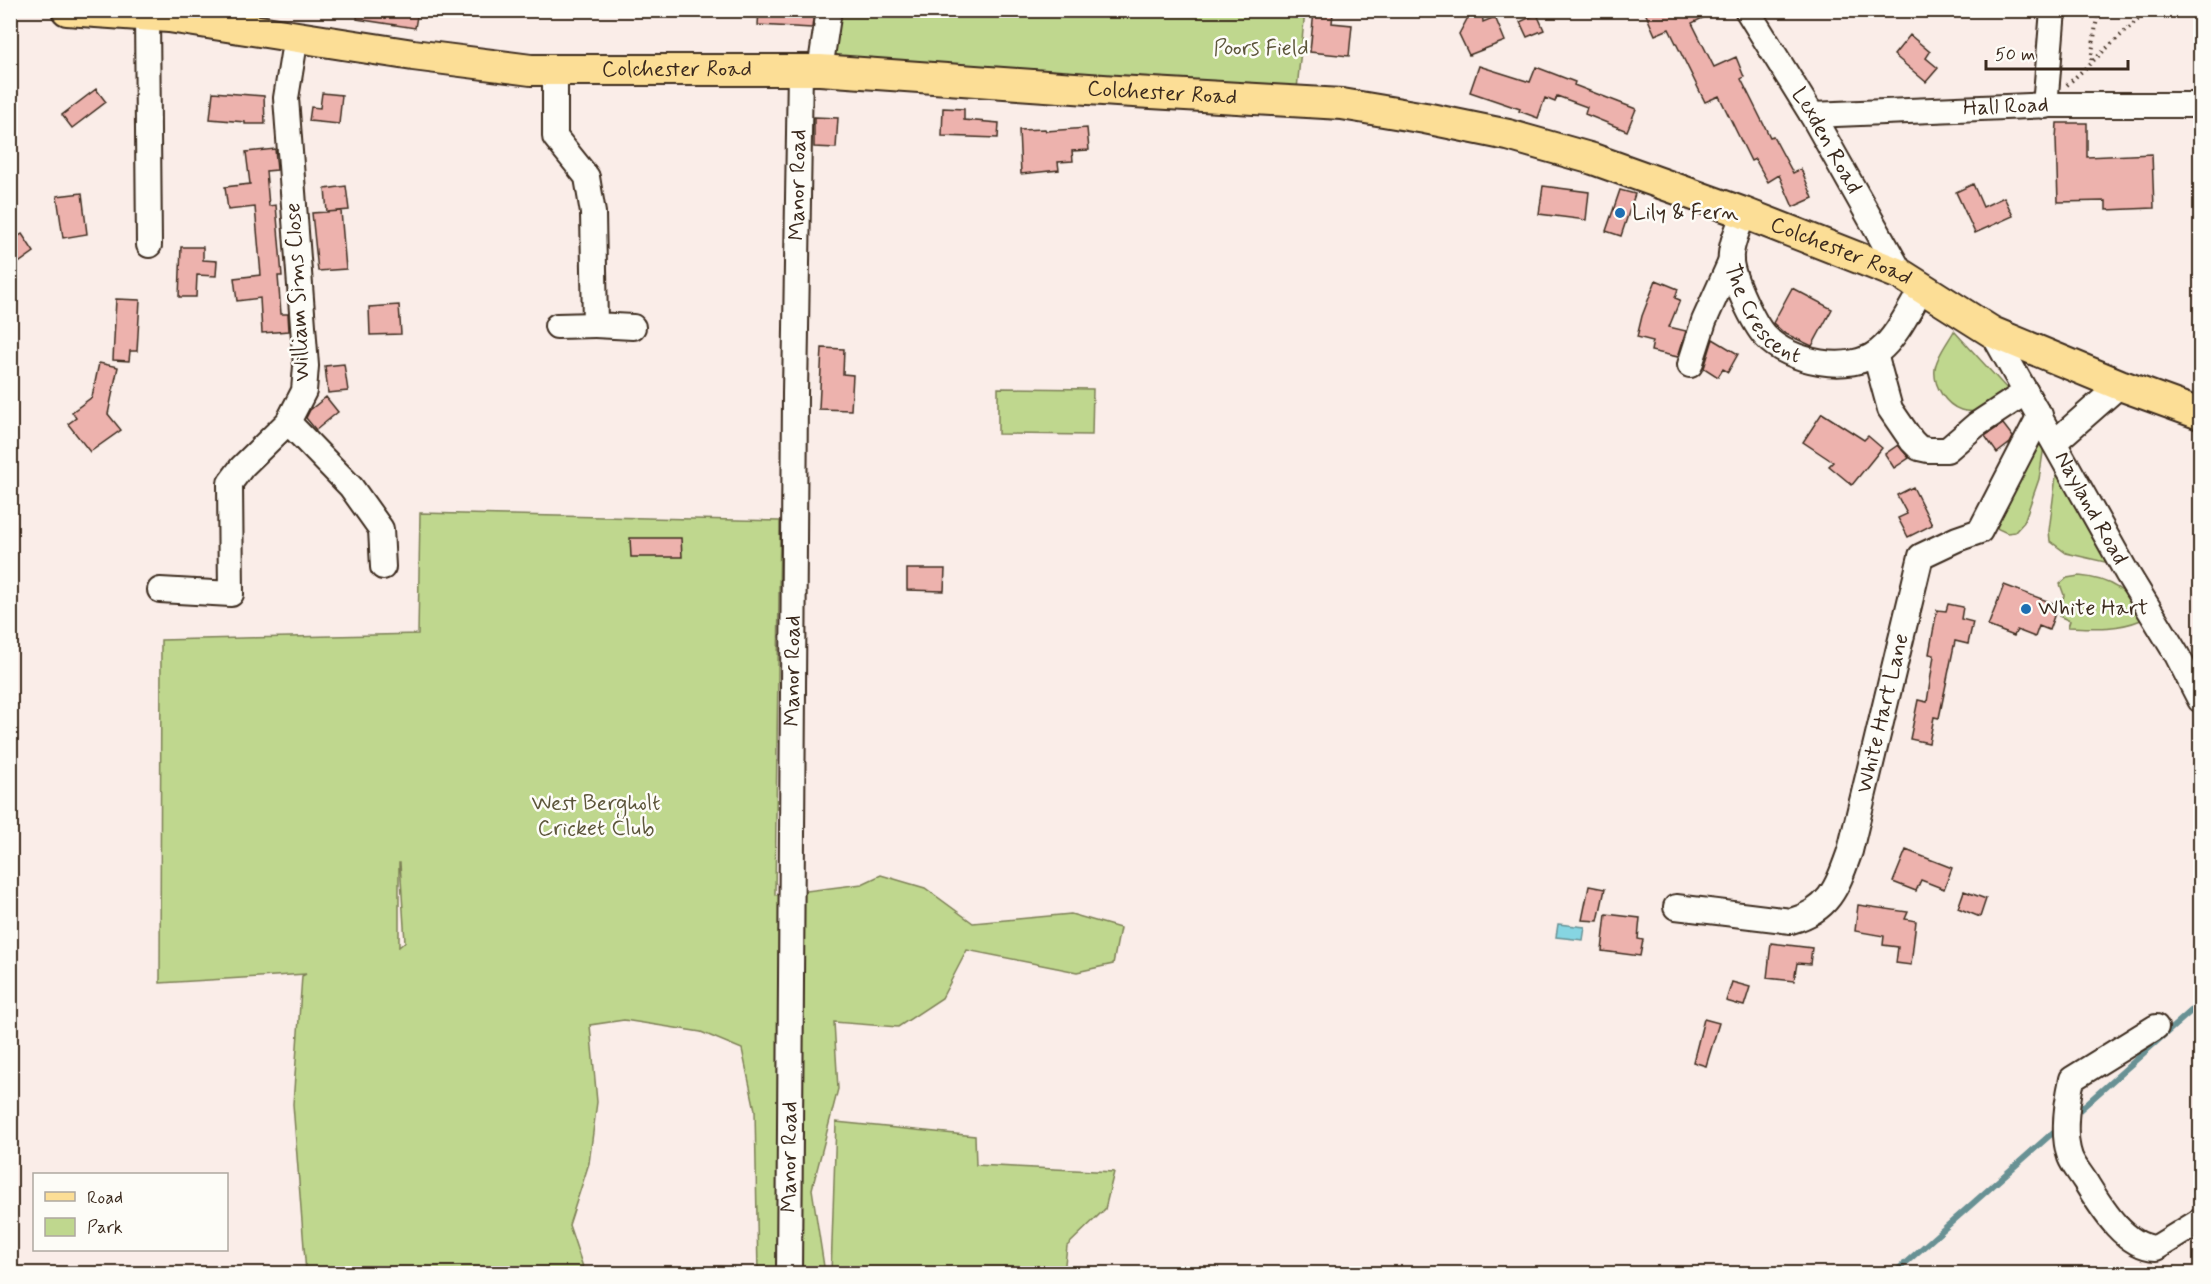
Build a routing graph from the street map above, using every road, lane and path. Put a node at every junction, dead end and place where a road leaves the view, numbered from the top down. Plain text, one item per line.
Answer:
1 (68, 10) edge
2 (830, 10) edge
3 (1747, 10) edge
4 (2053, 10) edge
5 (2098, 10) edge
6 (2148, 10) edge
7 (147, 15) junction
8 (296, 36) junction
9 (2091, 62) junction
10 (810, 69) junction
11 (555, 71) junction
12 (2200, 105) edge
13 (2045, 106) junction
14 (1812, 115) junction
15 (1744, 213) junction
16 (149, 245) dead end
17 (1731, 261) junction
18 (1913, 281) junction
19 (557, 326) dead end
20 (595, 326) junction
21 (633, 327) dead end
22 (1992, 332) junction
23 (1875, 354) junction
24 (1690, 365) dead end
25 (2120, 385) junction
26 (2026, 392) junction
27 (2200, 414) edge
28 (2040, 415) junction
29 (288, 422) junction
30 (2055, 442) junction
31 (383, 567) dead end
32 (160, 590) dead end
33 (2200, 700) edge
34 (1676, 907) dead end
35 (2156, 1027) dead end
36 (2200, 1221) edge
37 (789, 1274) edge

1 - 7 main road, Colchester Road
2 - 10 street, Manor Road
3 - 14 street, Lexden Road
4 - 13 street
5 - 9 path
6 - 9 path
7 - 8 main road, Colchester Road
7 - 16 street
8 - 11 main road, Colchester Road
8 - 29 street, William Sims Close
9 - 13 path
10 - 11 main road, Colchester Road
10 - 15 main road, Colchester Road
10 - 37 street, Manor Road
11 - 20 street
12 - 13 street, Hall Road
13 - 14 street, Hall Road
14 - 18 street, Lexden Road
15 - 17 street, The Crescent
15 - 18 main road, Colchester Road
17 - 23 street, The Crescent
17 - 24 street
18 - 22 main road, Colchester Road
18 - 23 street
19 - 20 street
20 - 21 street
22 - 25 main road, Colchester Road
22 - 26 street, Nayland Road
23 - 26 street
25 - 27 main road, Colchester Road
25 - 30 street, Nayland Road
26 - 28 street, Nayland Road
28 - 30 street, Nayland Road
28 - 34 street, White Hart Lane
29 - 31 street
29 - 32 street, William Sims Close
30 - 33 street, Nayland Road
35 - 36 street

